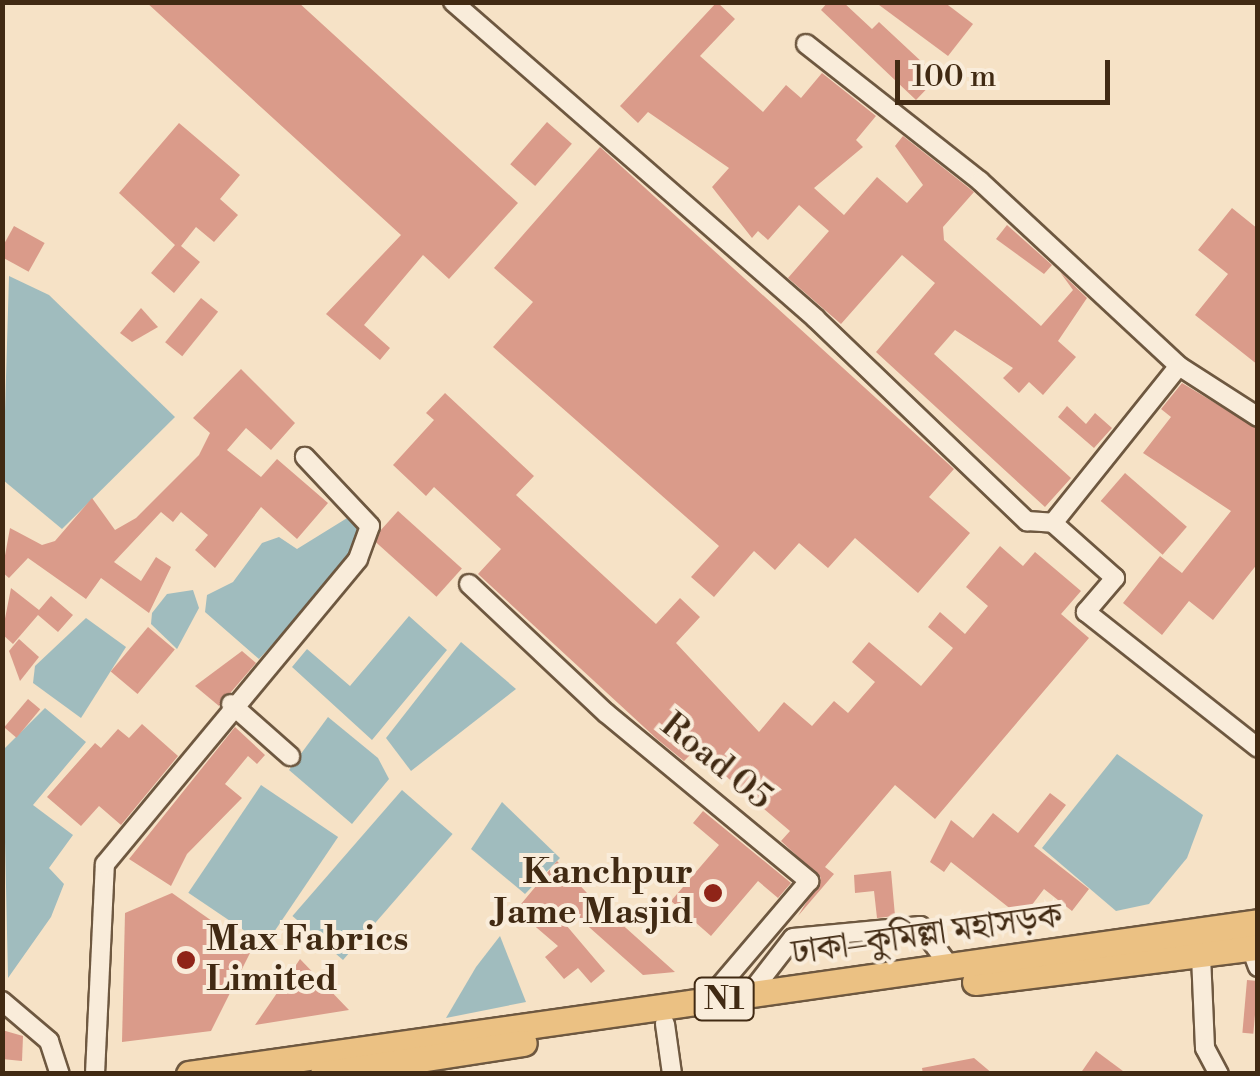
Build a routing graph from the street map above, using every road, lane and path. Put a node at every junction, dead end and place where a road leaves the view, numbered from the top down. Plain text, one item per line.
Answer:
1 (453, 2) edge
2 (806, 44) dead end
3 (1179, 366) junction
4 (1258, 416) edge
5 (304, 458) dead end
6 (1053, 523) junction
7 (469, 584) dead end
8 (230, 704) junction
9 (1258, 748) edge
10 (290, 756) dead end
11 (1258, 922) edge
12 (1255, 954) edge
13 (1201, 956) junction
14 (951, 968) junction
15 (748, 996) junction
16 (2, 1001) edge
17 (707, 1002) junction
18 (665, 1024) junction
19 (576, 1028) junction
20 (380, 1069) edge
21 (60, 1074) edge
22 (95, 1074) edge
23 (190, 1074) edge
24 (323, 1074) edge
25 (672, 1074) edge
26 (1219, 1074) edge

1 - 6 street
2 - 3 street
3 - 4 street
3 - 6 street
5 - 8 street
6 - 9 street
7 - 17 street, Road 05
8 - 10 street
8 - 22 street
11 - 14 highway, ঢাকা–কুমিল্লা মহাসড়ক / N1
12 - 13 highway, ঢাকা–কুমিল্লা মহাসড়ক / N1
13 - 18 highway, ঢাকা–কুমিল্লা মহাসড়ক / N1
13 - 26 street
14 - 15 highway, ঢাকা–কুমিল্লা মহাসড়ক / N1
14 - 15 street
15 - 17 highway, ঢাকা–কুমিল্লা মহাসড়ক / N1
16 - 21 street
17 - 19 highway, ঢাকা–কুমিল্লা মহাসড়ক / N1
18 - 19 highway, ঢাকা–কুমিল্লা মহাসড়ক / N1
18 - 25 street
19 - 20 highway, ঢাকা–কুমিল্লা মহাসড়ক / N1
19 - 23 highway, ঢাকা–কুমিল্লা মহাসড়ক / N1
20 - 24 highway, ঢাকা–কুমিল্লা মহাসড়ক / N1

